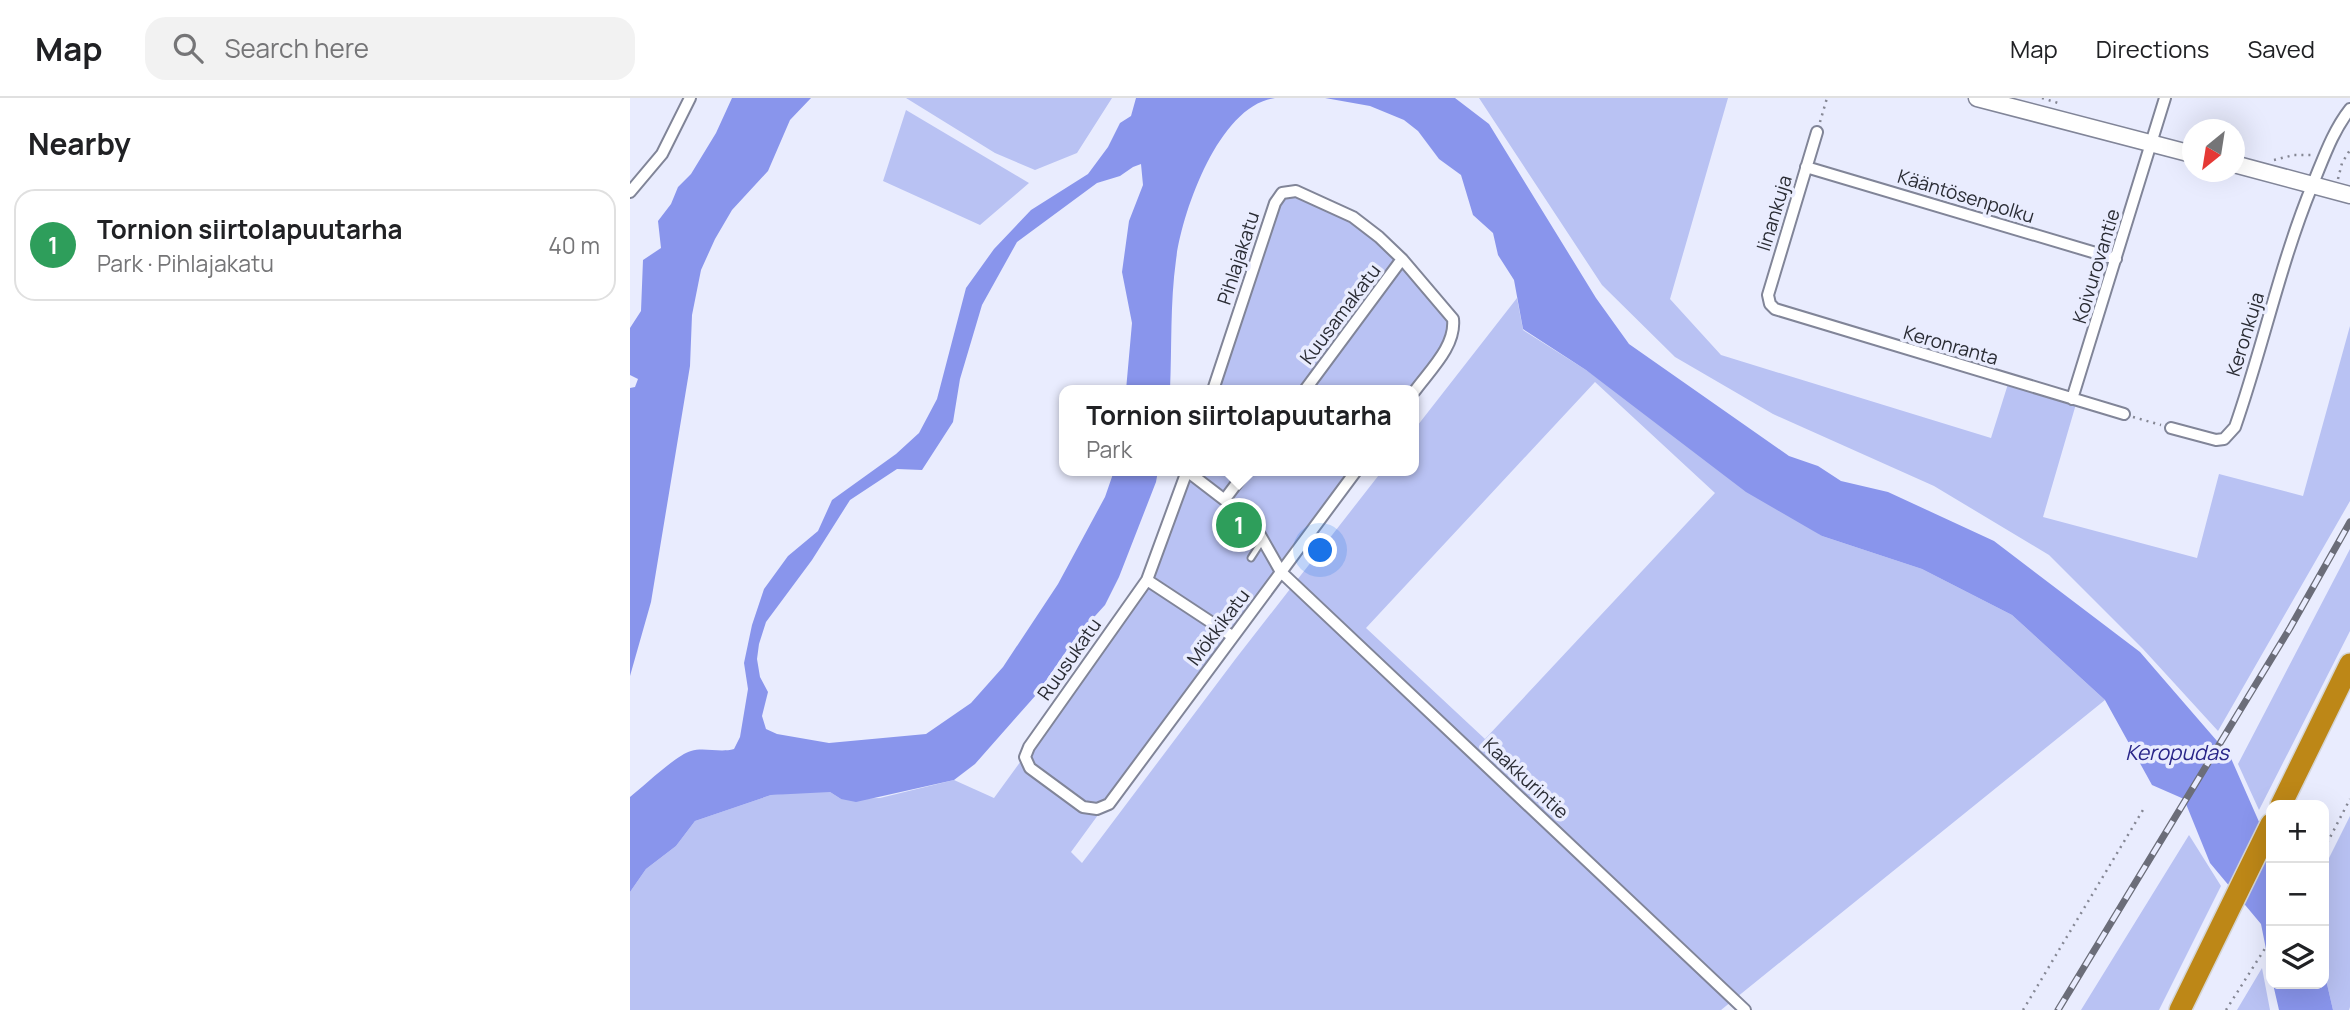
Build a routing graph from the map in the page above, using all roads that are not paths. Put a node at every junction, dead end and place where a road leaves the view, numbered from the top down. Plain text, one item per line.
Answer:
1 (690, 98) edge
2 (2165, 98) edge
3 (1987, 99) edge
4 (2350, 109) edge
5 (1817, 132) road end
6 (2152, 144) junction
7 (2182, 151) edge
8 (1806, 167) junction
9 (2245, 167) edge
10 (2313, 184) junction
11 (630, 192) edge
12 (2343, 193) edge
13 (1402, 259) junction
14 (2116, 259) junction
15 (1770, 304) joint
16 (1215, 385) edge
17 (1310, 385) edge
18 (1419, 385) edge
19 (2073, 399) junction
20 (2124, 414) road end
21 (2171, 428) road end
22 (1185, 476) edge
23 (1194, 476) edge
24 (1242, 476) edge
25 (1352, 476) edge
26 (1225, 499) junction
27 (1264, 539) junction
28 (1251, 558) dead end
29 (1281, 572) junction
30 (1147, 580) junction
31 (1232, 636) junction
32 (2350, 664) edge
33 (2283, 800) edge
34 (1109, 804) joint
35 (2266, 834) edge
36 (1745, 1010) edge
37 (2180, 1010) edge

1 - 11 street
2 - 6 street, Koivurovantie
3 - 6 street
4 - 10 street, Keronkuja
5 - 8 street, Iinankuja
6 - 7 street
6 - 14 street, Koivurovantie
8 - 14 street, Kääntösenpolku
8 - 15 street, Iinankuja
9 - 10 street
10 - 12 street
10 - 21 street, Keronkuja
13 - 16 street, Pihlajakatu
13 - 17 street, Kuusamakatu
13 - 18 street
14 - 19 street, Koivurovantie
15 - 19 street, Keronranta
19 - 20 street, Keronranta
22 - 30 street
23 - 26 street
24 - 26 street
25 - 29 street, Mökkikatu
26 - 27 street
27 - 28 lane
27 - 29 street
29 - 31 street, Mökkikatu
29 - 36 street, Kaakkurintie
30 - 31 street
30 - 34 street, Ruusukatu
31 - 34 street, Mökkikatu
32 - 33 highway
35 - 37 highway

